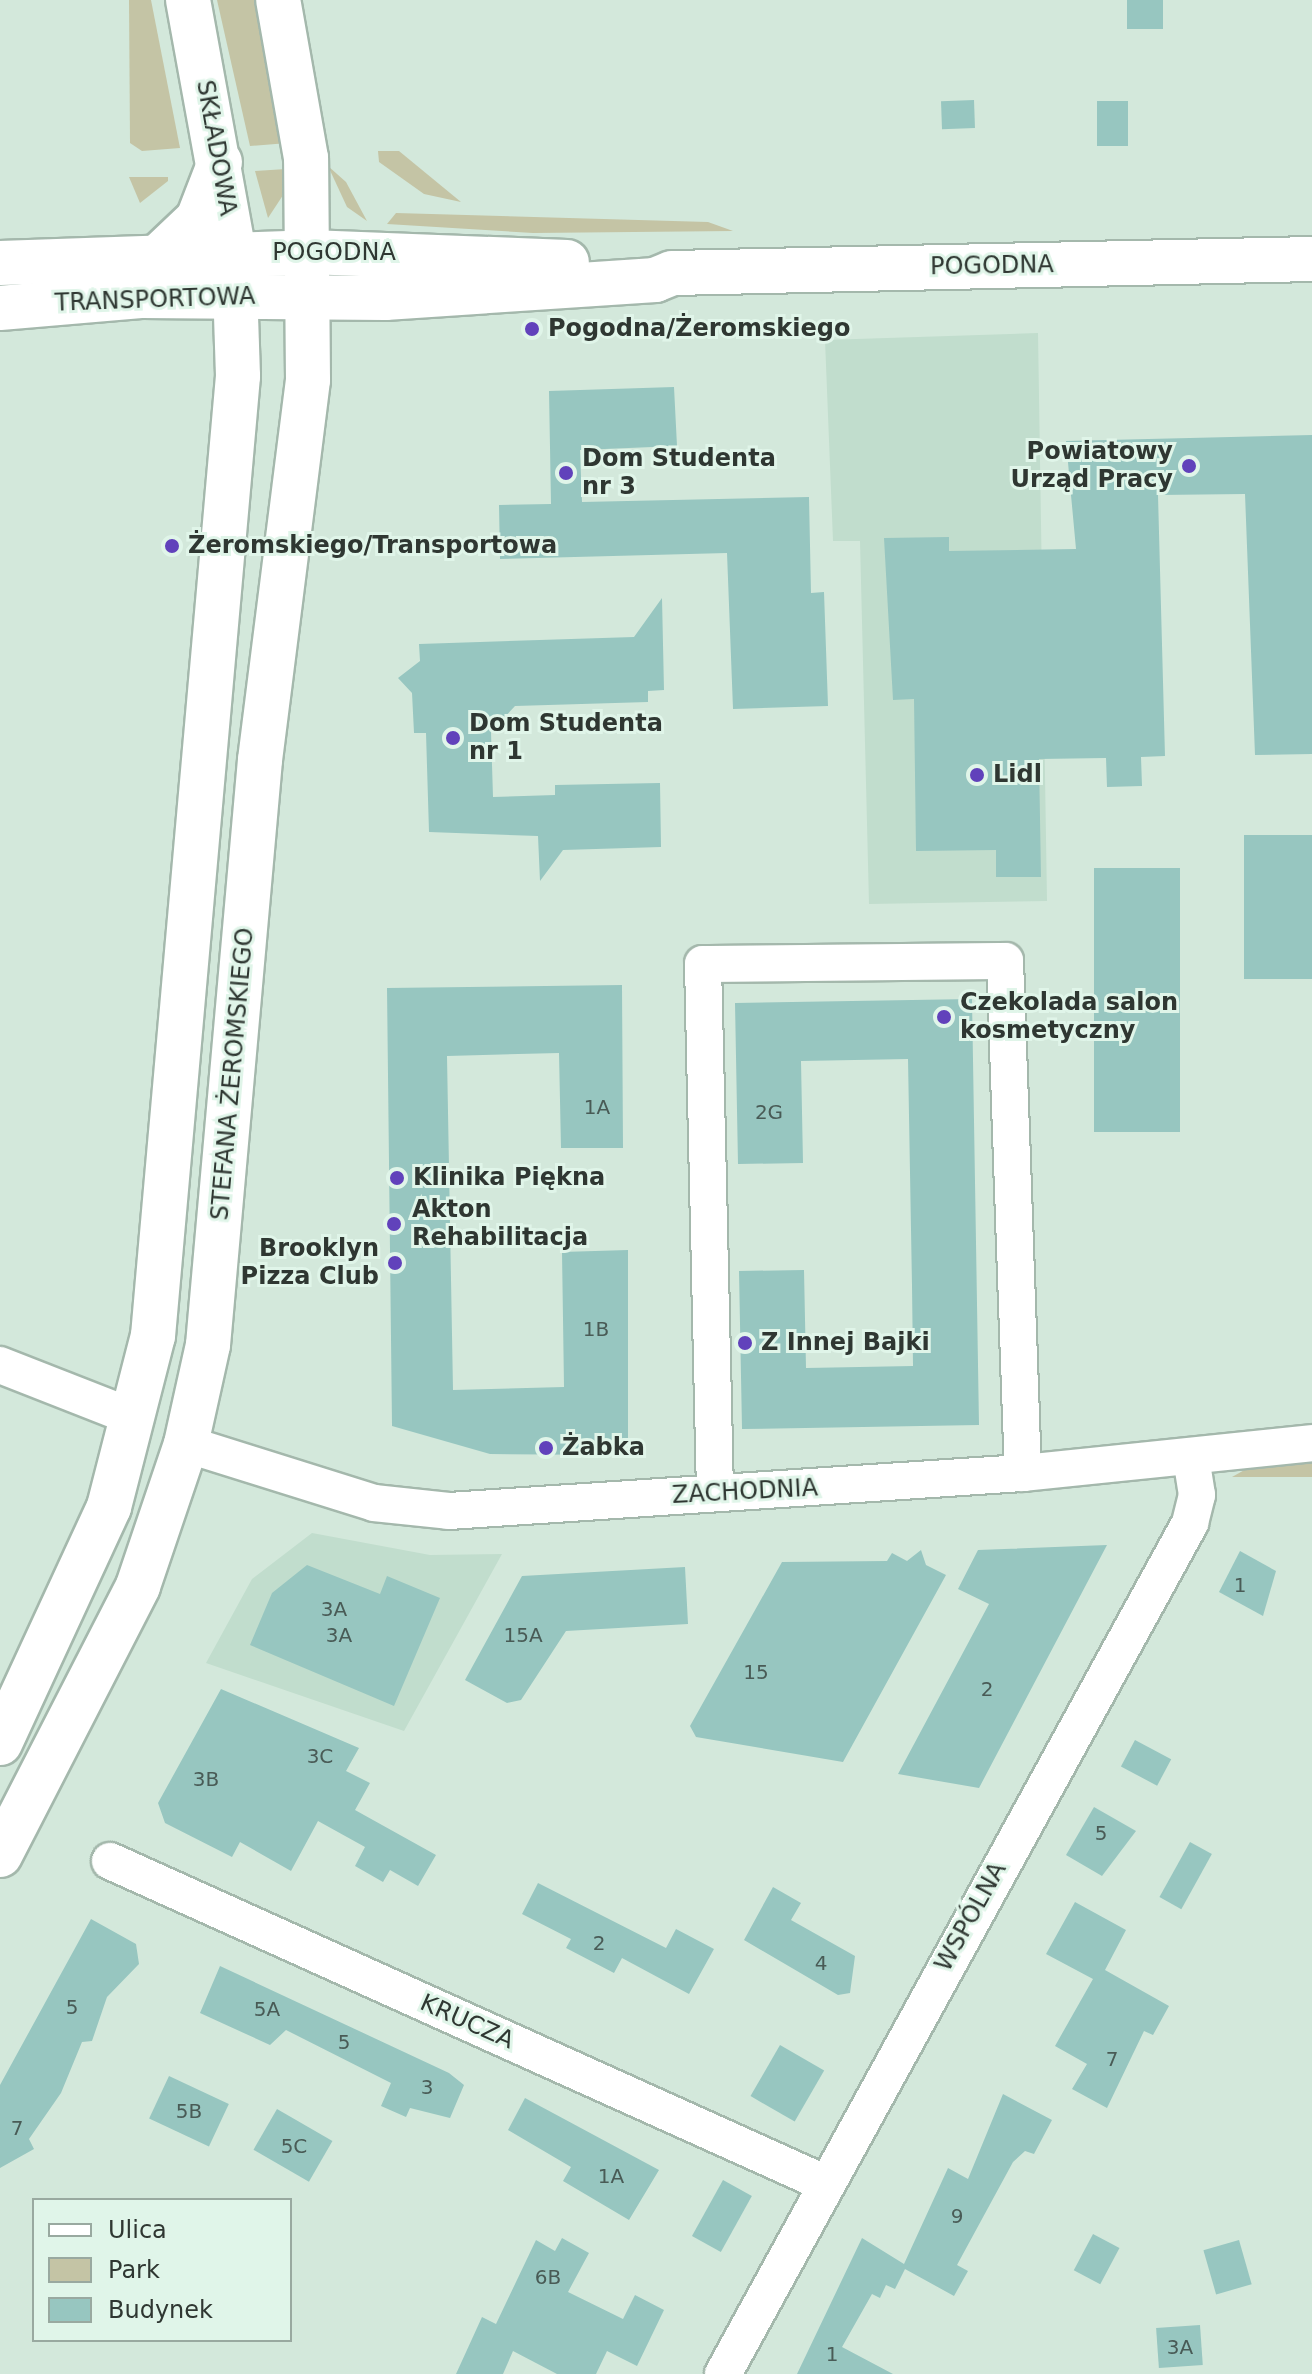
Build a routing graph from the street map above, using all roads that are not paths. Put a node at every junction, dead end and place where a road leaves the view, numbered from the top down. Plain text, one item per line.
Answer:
1 (188, 0) edge
2 (278, 0) edge
3 (220, 162) junction
4 (309, 252) junction
5 (234, 253) junction
6 (1312, 259) edge
7 (0, 263) edge
8 (672, 273) junction
9 (161, 275) junction
10 (237, 296) junction
11 (309, 297) junction
12 (0, 308) edge
13 (238, 376) junction
14 (0, 1365) edge
15 (145, 1372) junction
16 (135, 1418) junction
17 (1312, 1443) edge
18 (186, 1444) junction
19 (1191, 1456) junction
20 (1023, 1473) junction
21 (715, 1492) junction
22 (0, 1743) edge
23 (0, 1855) edge
24 (110, 1861) dead end
25 (824, 2183) junction
26 (723, 2374) edge

1 - 3 main road, SKŁADOWA
2 - 4 main road
3 - 5 main road, SKŁADOWA
3 - 9 main road
4 - 5 main road, POGODNA
4 - 8 main road, POGODNA
4 - 11 main road, STEFANA ŻEROMSKIEGO
5 - 9 main road, TRANSPORTOWA
5 - 10 main road, SKŁADOWA
6 - 8 main road, POGODNA
7 - 9 main road, TRANSPORTOWA
8 - 11 main road, POGODNA
9 - 10 main road, TRANSPORTOWA
9 - 12 main road, TRANSPORTOWA
9 - 13 main road
10 - 11 main road, TRANSPORTOWA
10 - 13 main road
11 - 18 main road, STEFANA ŻEROMSKIEGO
13 - 15 main road
14 - 16 street
15 - 16 main road
15 - 18 main road
16 - 22 main road
17 - 19 street, ZACHODNIA
18 - 21 street, ZACHODNIA
18 - 23 main road, STEFANA ŻEROMSKIEGO
19 - 20 street, ZACHODNIA
19 - 25 street, WSPÓLNA
20 - 21 street, ZACHODNIA
20 - 21 street
24 - 25 street, KRUCZA
25 - 26 street, WSPÓLNA

